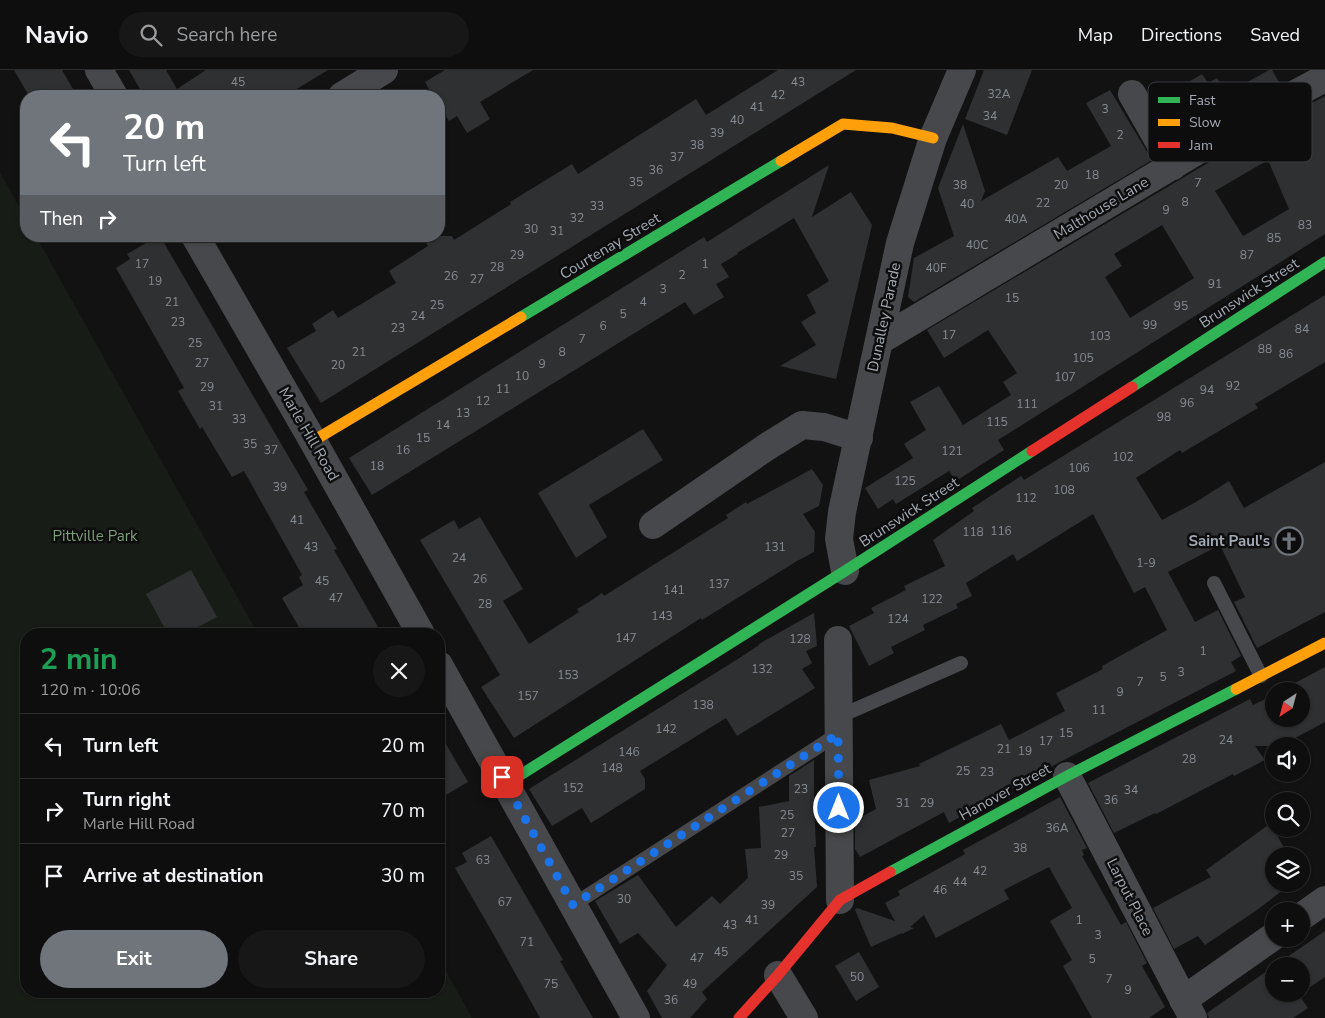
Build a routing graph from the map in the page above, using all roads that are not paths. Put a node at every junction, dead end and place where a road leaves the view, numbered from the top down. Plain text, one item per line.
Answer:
1 (99, 70) edge
2 (384, 70) edge
3 (962, 70) edge
4 (1325, 78) edge
5 (1312, 85) edge
6 (111, 90) edge
7 (352, 90) edge
8 (1132, 94) dead end
9 (1148, 122) edge
10 (933, 138) junction
11 (1171, 162) edge
12 (1180, 162) edge
13 (1173, 166) junction
14 (198, 242) edge
15 (1325, 262) edge
16 (879, 341) junction
17 (859, 438) junction
18 (313, 441) junction
19 (653, 525) dead end
20 (845, 571) junction
21 (1214, 584) dead end
22 (418, 628) edge
23 (838, 640) dead end
24 (1325, 643) edge
25 (962, 663) dead end
26 (445, 676) edge
27 (1261, 676) junction
28 (838, 726) junction
29 (1067, 776) junction
30 (506, 784) junction
31 (840, 900) junction
32 (1325, 900) edge
33 (573, 905) junction
34 (1310, 911) edge
35 (1265, 944) edge
36 (778, 975) junction
37 (1188, 1009) edge
38 (636, 1018) edge
39 (739, 1018) edge
40 (804, 1018) edge

1 - 6 street
2 - 7 street
3 - 10 street, Dunalley Parade
4 - 5 street, Malthouse Lane
8 - 9 street
10 - 16 street, Dunalley Parade
10 - 18 street, Courtenay Street
11 - 13 street
12 - 13 street, Malthouse Lane
13 - 16 street, Malthouse Lane
14 - 18 street, Marle Hill Road
15 - 20 street, Brunswick Street
16 - 17 street, Dunalley Parade
17 - 19 street
17 - 20 street, Dunalley Parade
18 - 22 street, Marle Hill Road
20 - 30 street, Brunswick Street
21 - 27 lane
23 - 28 street
24 - 27 street, Hanover Street
25 - 28 lane
26 - 30 street
27 - 29 street, Hanover Street
28 - 31 street
28 - 33 lane
29 - 31 street, Hanover Street
29 - 37 street, Larput Place
30 - 33 street
31 - 36 street, Hanover Street
32 - 34 street
33 - 38 street
35 - 37 street
36 - 39 street, Hanover Street
36 - 40 street

